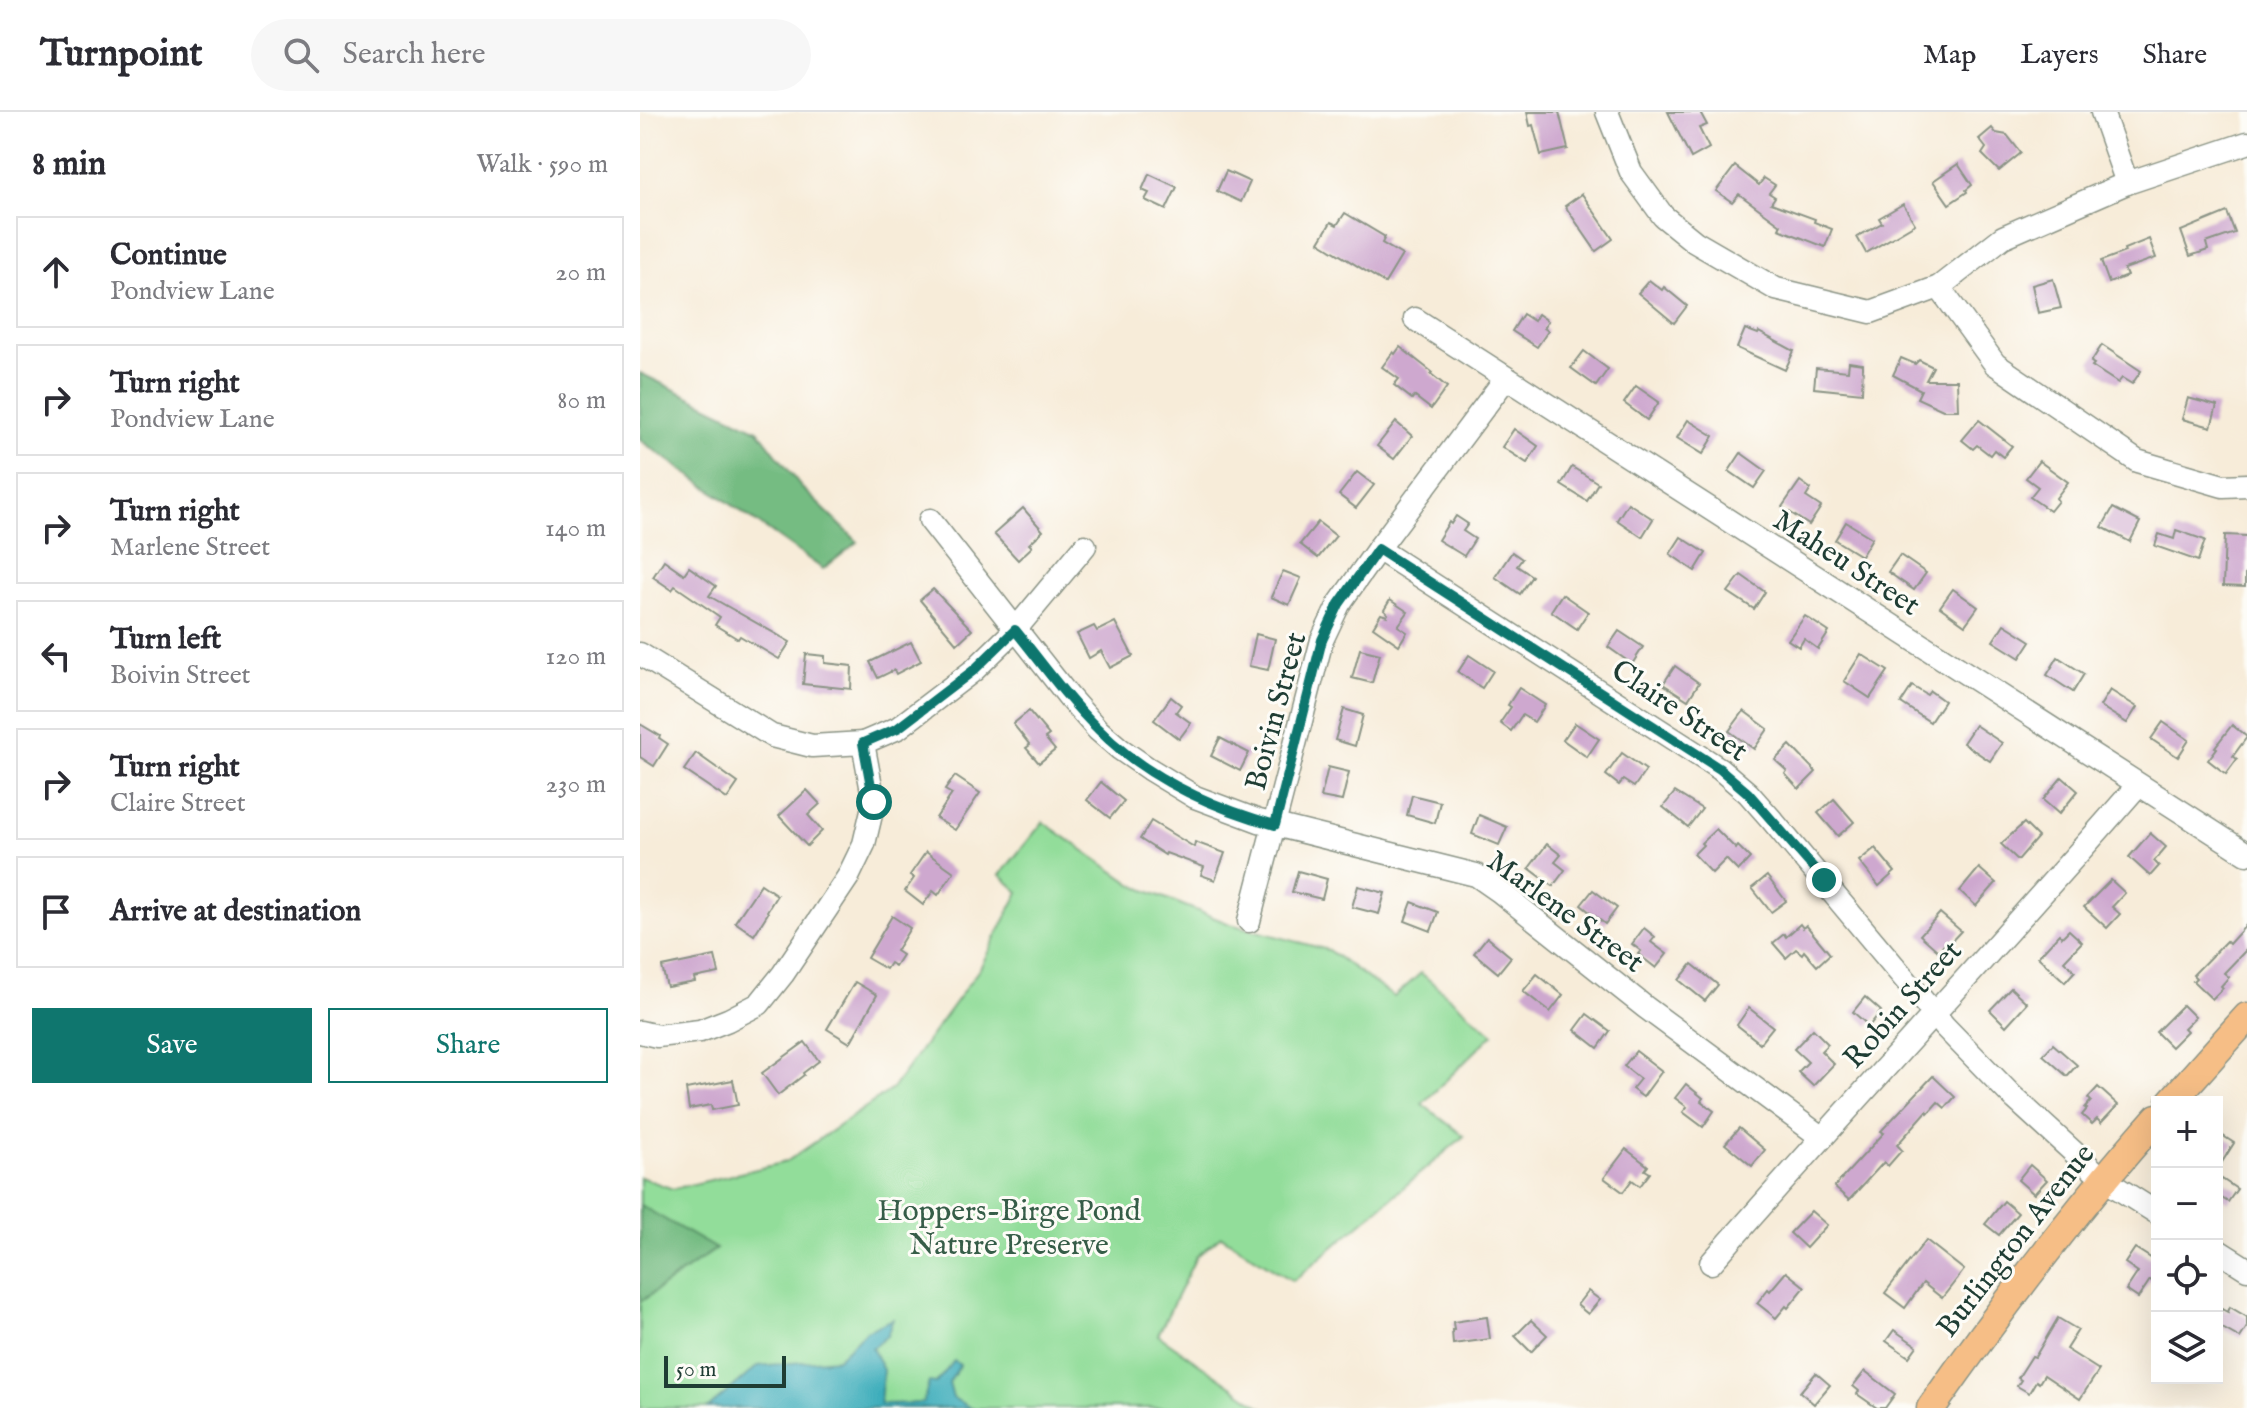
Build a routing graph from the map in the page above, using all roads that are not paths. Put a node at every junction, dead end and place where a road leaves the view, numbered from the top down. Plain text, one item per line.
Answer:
1 (1607, 112) edge
2 (2102, 112) edge
3 (2247, 143) edge
4 (2127, 183) junction
5 (1939, 287) junction
6 (1415, 319) dead end
7 (1506, 378) junction
8 (2247, 485) edge
9 (930, 520) dead end
10 (1085, 546) dead end
11 (1378, 549) junction
12 (1015, 630) junction
13 (640, 654) edge
14 (863, 743) junction
15 (2138, 785) junction
16 (1275, 825) junction
17 (2247, 854) edge
18 (1249, 921) dead end
19 (1935, 1014) junction
20 (2247, 1017) edge
21 (640, 1032) edge
22 (2176, 1096) edge
23 (2151, 1125) edge
24 (1821, 1137) junction
25 (2103, 1179) junction
26 (2151, 1209) edge
27 (2223, 1254) edge
28 (1711, 1263) dead end
29 (2247, 1269) edge
30 (1931, 1408) edge

1 - 5 street
2 - 4 street
3 - 4 street
4 - 5 street
5 - 8 street
6 - 7 street, Maheu Street
7 - 11 street, Boivin Street
7 - 15 street, Maheu Street
9 - 12 street, Marlene Street
10 - 12 street
11 - 16 street, Boivin Street
11 - 19 street, Claire Street
12 - 14 street
12 - 16 street, Marlene Street
13 - 14 street
14 - 21 street
15 - 17 street, Maheu Street
15 - 19 street, Robin Street
16 - 18 street, Boivin Street
16 - 24 street, Marlene Street
19 - 24 street, Robin Street
19 - 25 street, Claire Street
20 - 22 main road
23 - 25 main road, Burlington Avenue
24 - 28 street, Robin Street
25 - 26 street, Claire Street
25 - 30 main road, Burlington Avenue
27 - 29 street

